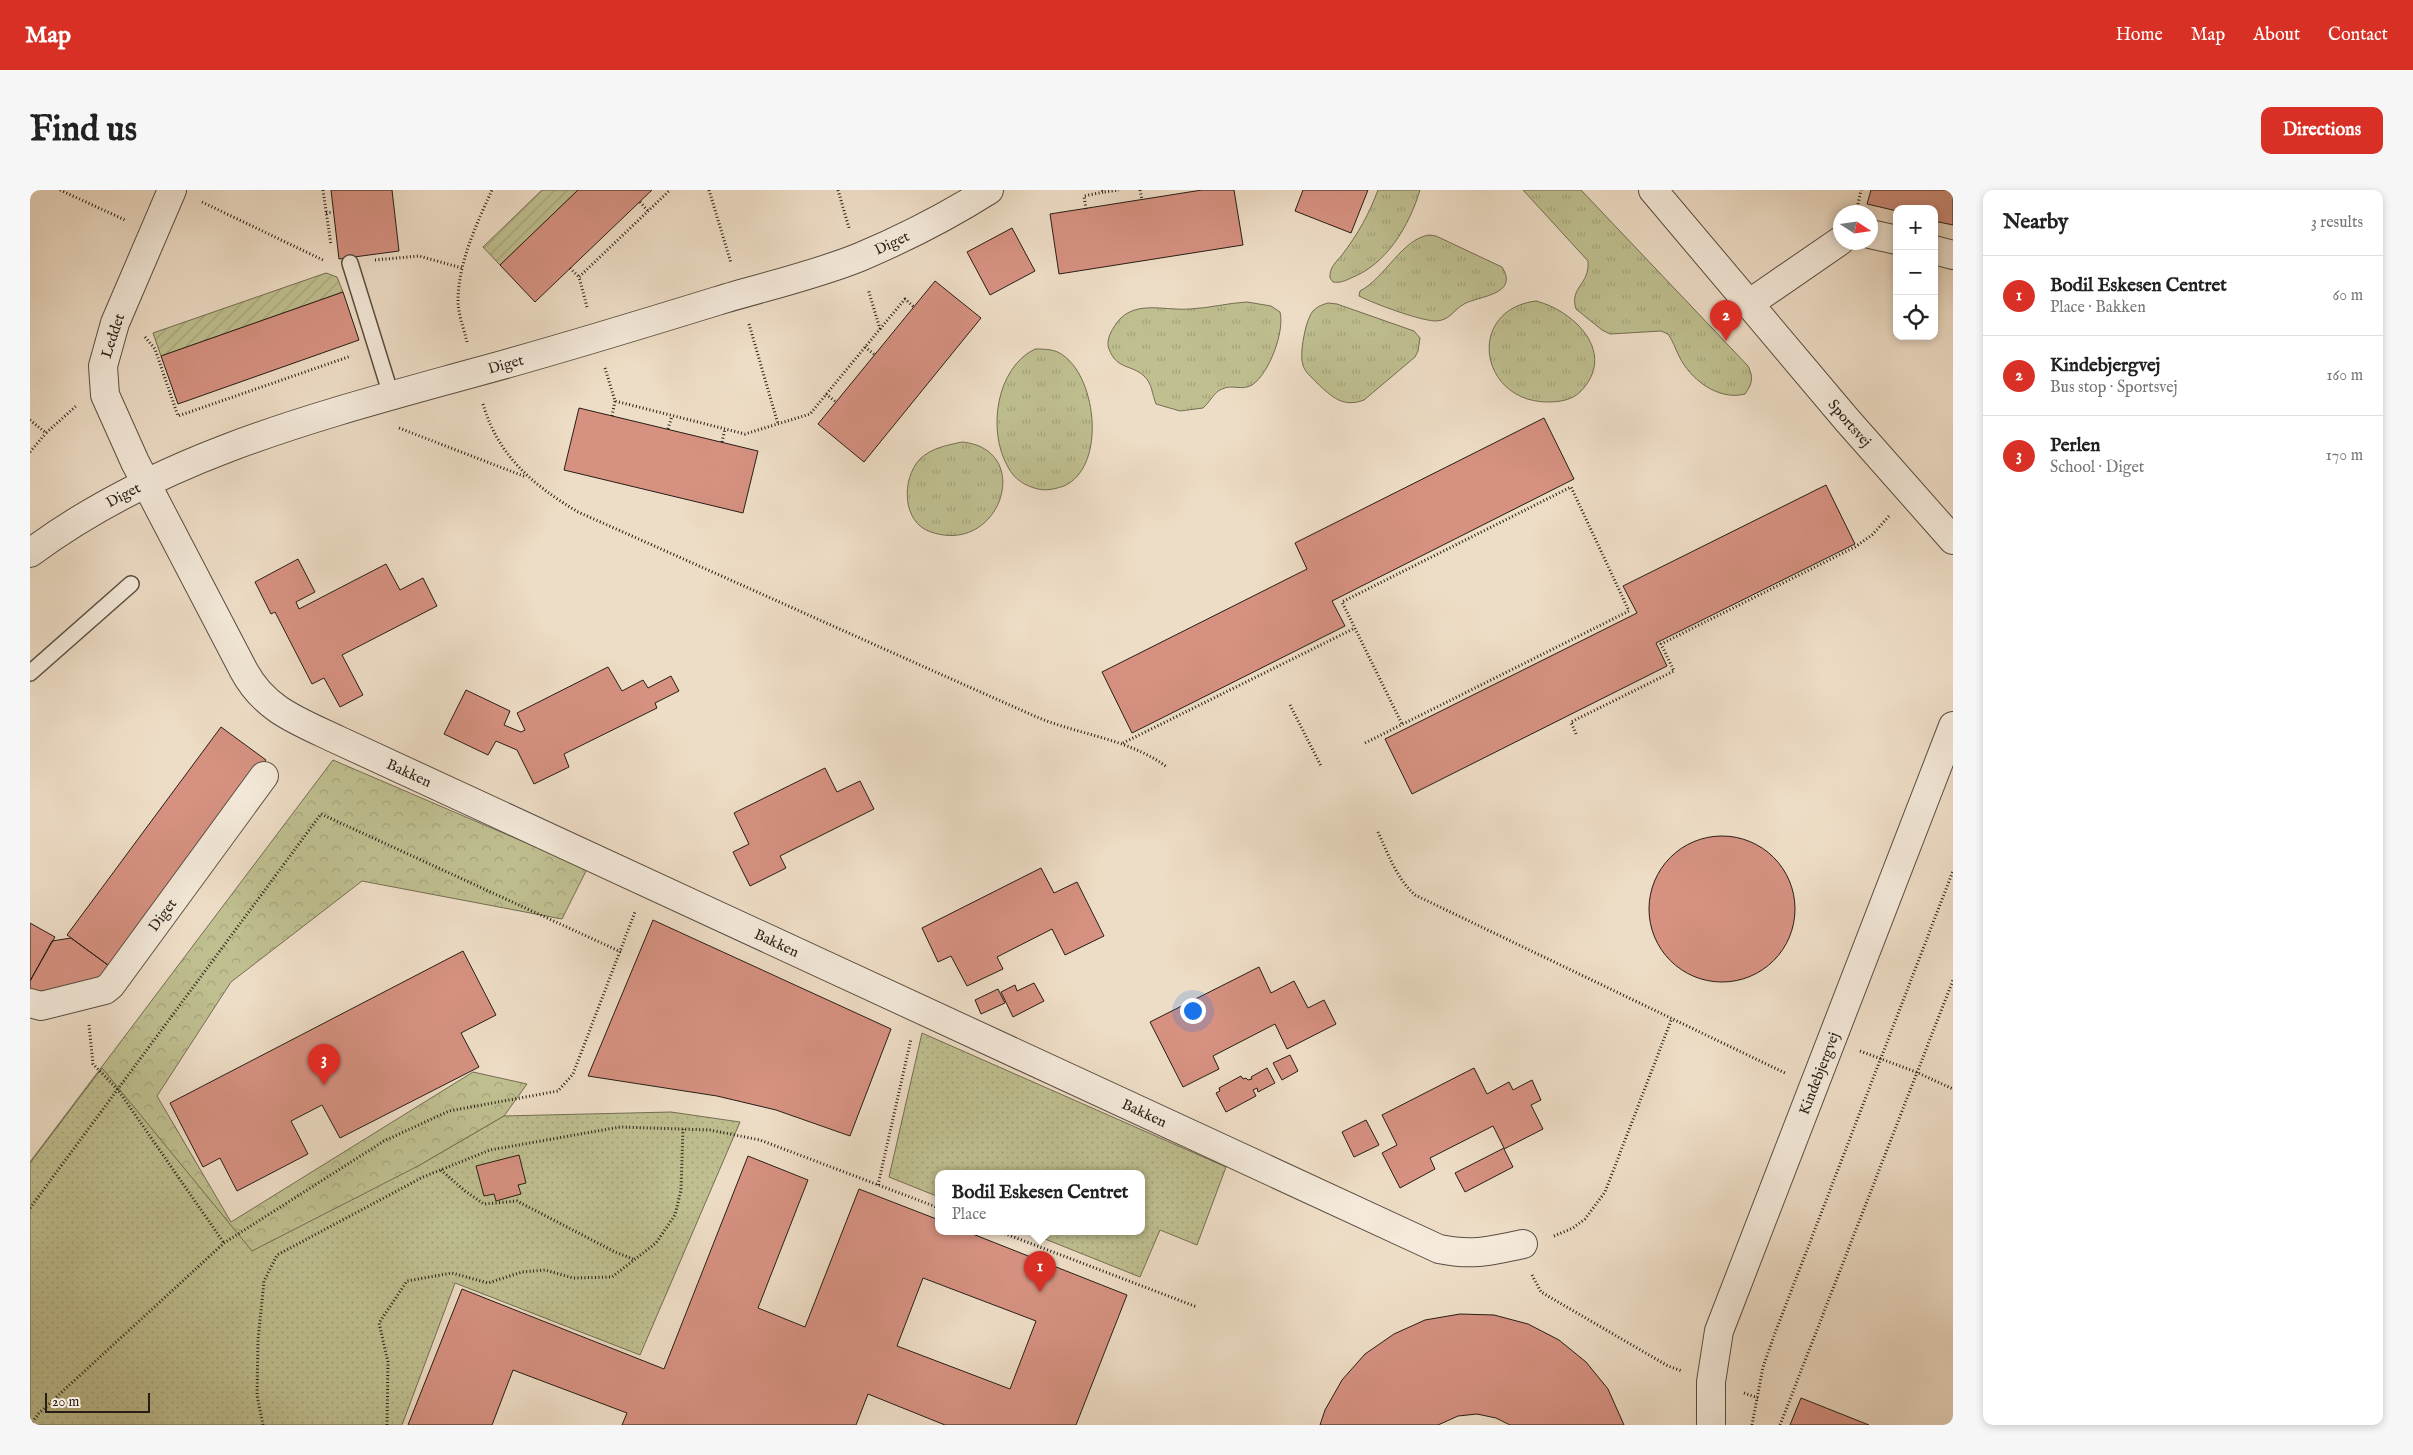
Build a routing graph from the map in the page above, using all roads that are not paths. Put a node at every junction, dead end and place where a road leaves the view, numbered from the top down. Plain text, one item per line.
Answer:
1 (989, 190) edge
2 (1664, 193) edge
3 (183, 194) edge
4 (1878, 236) edge
5 (1893, 239) edge
6 (1833, 246) edge
7 (1938, 251) edge
8 (1953, 255) edge
9 (350, 264) road end
10 (1750, 304) junction
11 (392, 395) junction
12 (146, 483) junction
13 (1953, 540) edge
14 (30, 553) edge
15 (131, 584) dead end
16 (30, 673) edge
17 (1953, 726) edge
18 (264, 776) dead end
19 (30, 1003) edge
20 (1523, 1244) road end
21 (1711, 1425) edge

1 - 11 street, Diget
2 - 10 street, Sportsvej
3 - 12 street, Leddet
4 - 5 street
6 - 10 street
7 - 8 street
9 - 11 lane
10 - 13 street, Sportsvej
11 - 12 street, Diget
12 - 14 street, Diget
12 - 20 street, Bakken
15 - 16 lane
17 - 21 street, Kindebjergvej
18 - 19 street, Diget

